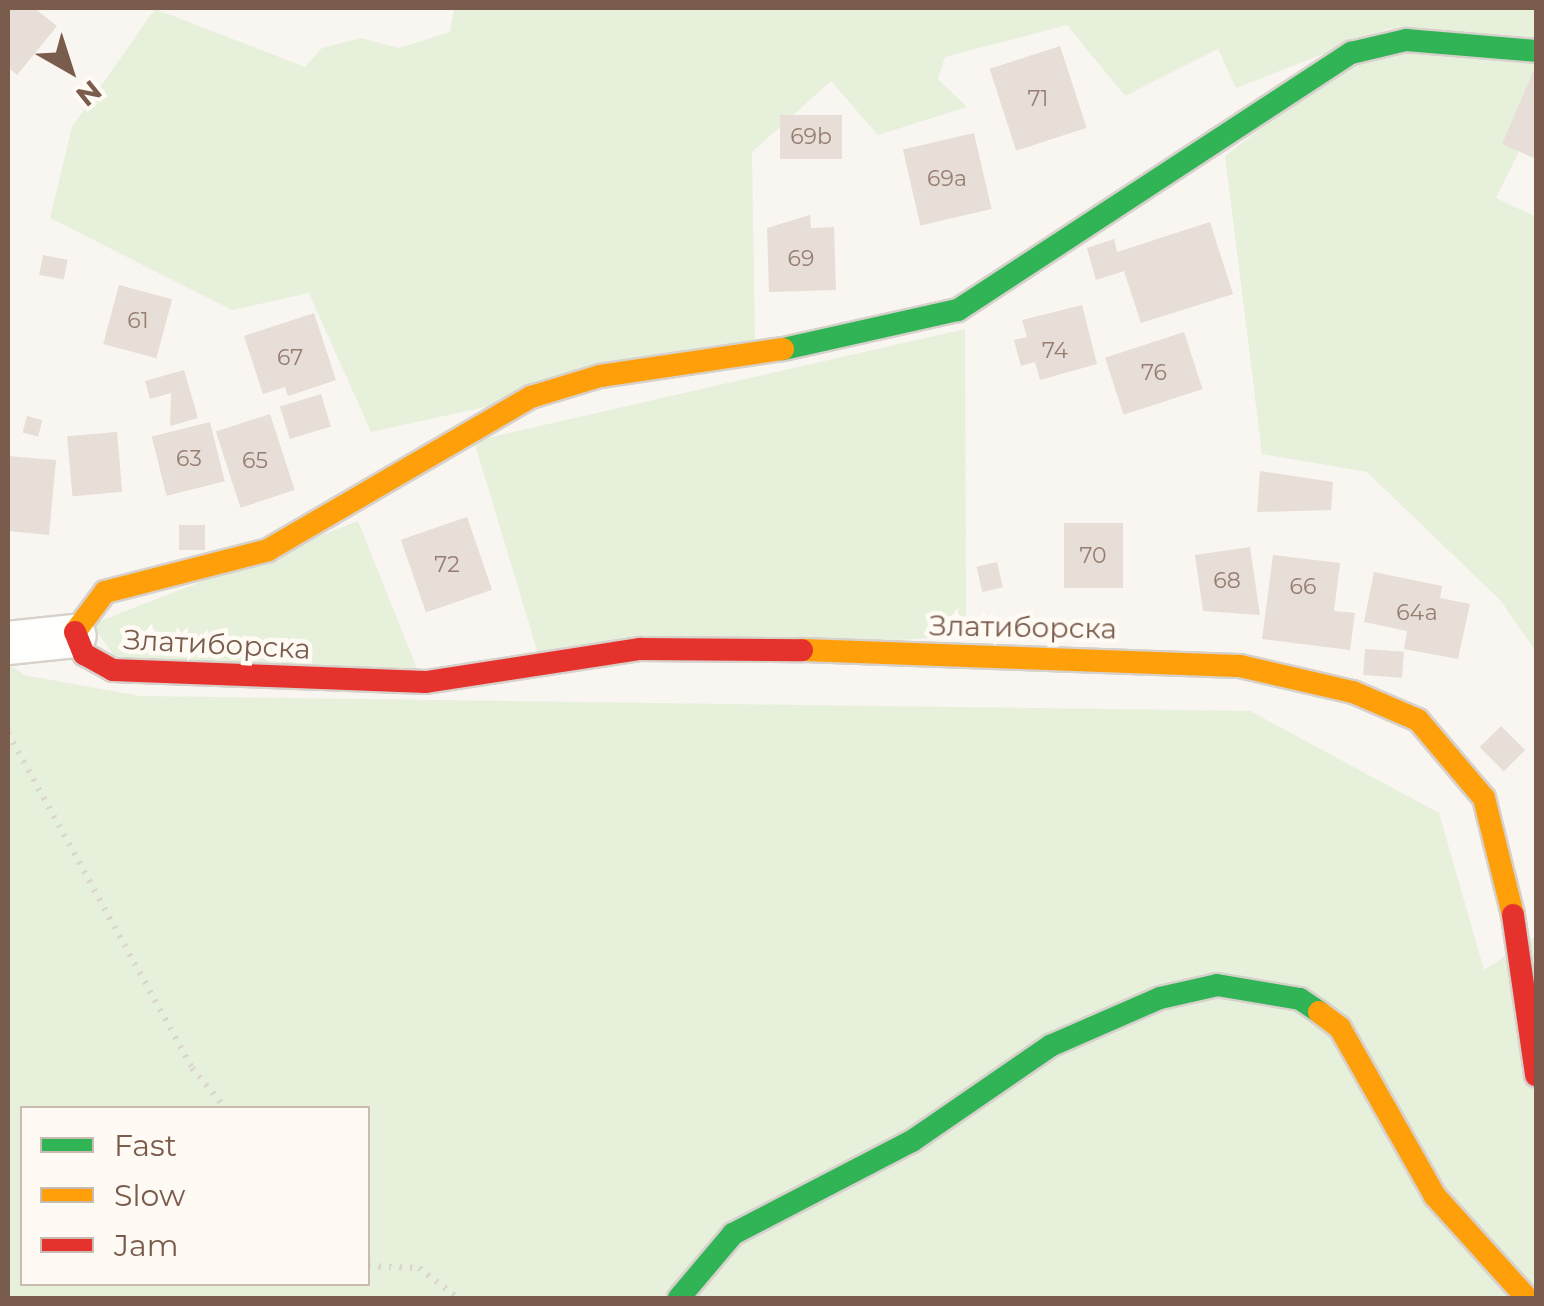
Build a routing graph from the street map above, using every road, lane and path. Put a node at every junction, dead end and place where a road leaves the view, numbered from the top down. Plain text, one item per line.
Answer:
1 (1536, 50) edge
2 (74, 636) junction
3 (8, 643) edge
4 (8, 733) edge
5 (1536, 1076) edge
6 (222, 1106) edge
7 (370, 1266) edge
8 (458, 1298) edge
9 (680, 1298) edge
10 (1527, 1298) edge

1 - 2 street, Златиборска
2 - 3 street
2 - 5 street, Златиборска
4 - 6 path
7 - 8 path
9 - 10 street

